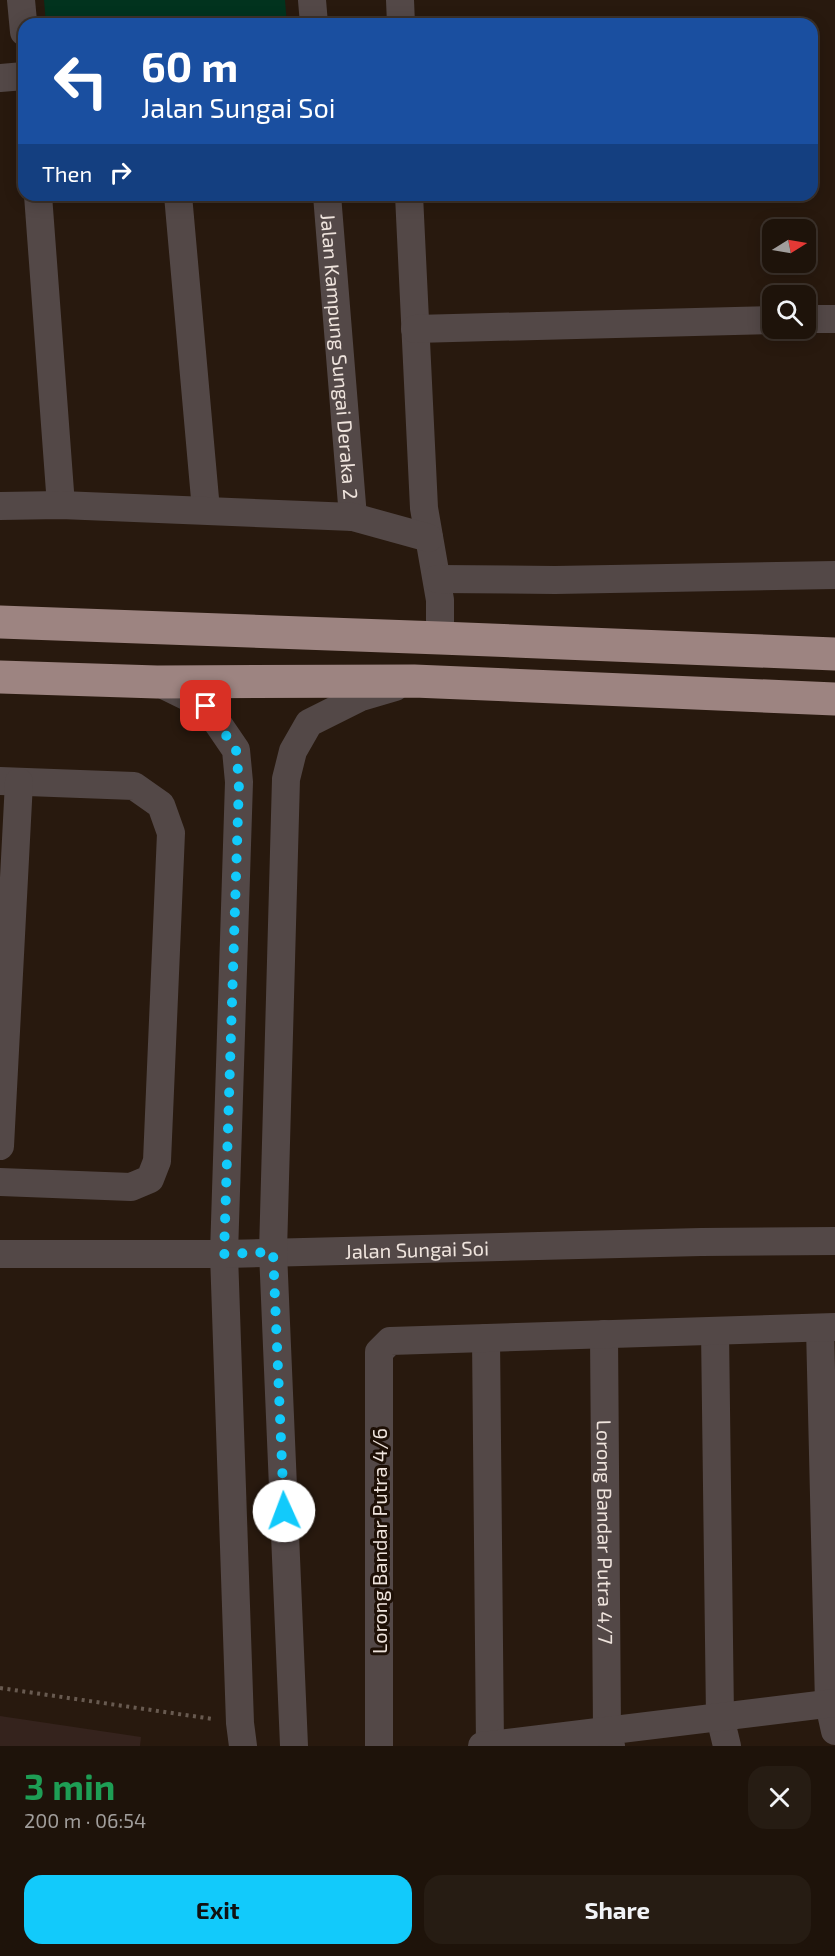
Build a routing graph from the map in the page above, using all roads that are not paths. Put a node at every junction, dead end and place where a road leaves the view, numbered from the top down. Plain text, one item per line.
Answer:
1 (21, 0) edge
2 (312, 0) edge
3 (400, 0) edge
4 (23, 18) edge
5 (314, 18) edge
6 (401, 18) edge
7 (18, 76) edge
8 (0, 78) edge
9 (38, 201) edge
10 (179, 201) edge
11 (327, 201) edge
12 (409, 201) edge
13 (835, 319) edge
14 (762, 320) edge
15 (816, 320) edge
16 (415, 328) junction
17 (61, 505) junction
18 (0, 506) edge
19 (206, 510) junction
20 (353, 517) junction
21 (429, 538) junction
22 (835, 575) edge
23 (437, 579) junction
24 (0, 622) edge
25 (440, 638) junction
26 (835, 654) edge
27 (0, 677) edge
28 (414, 681) junction
29 (157, 682) junction
30 (835, 699) edge
31 (10, 782) edge
32 (0, 1146) edge
33 (0, 1182) edge
34 (835, 1241) edge
35 (273, 1252) junction
36 (0, 1254) edge
37 (224, 1254) junction
38 (827, 1327) edge
39 (715, 1331) junction
40 (604, 1334) junction
41 (486, 1338) junction
42 (832, 1703) edge
43 (720, 1717) junction
44 (835, 1731) edge
45 (242, 1734) edge
46 (609, 1738) edge
47 (294, 1746) edge
48 (379, 1746) edge
49 (487, 1746) edge
50 (727, 1746) edge

1 - 4 street
2 - 5 street
3 - 6 street
7 - 8 street
9 - 17 street
10 - 19 street
11 - 20 street, Jalan Kampung Sungai Deraka 2
12 - 16 street
13 - 15 street
14 - 16 street
16 - 21 street
17 - 18 street
17 - 19 street
19 - 20 street
20 - 21 street
21 - 23 street
22 - 23 street
23 - 25 street
24 - 25 highway
25 - 26 highway
27 - 29 highway
28 - 29 highway
28 - 30 highway
28 - 35 street
29 - 37 street
31 - 32 street
31 - 33 street
34 - 35 street, Jalan Sungai Soi
35 - 37 street, Jalan Sungai Soi
35 - 47 street
36 - 37 street, Jalan Sungai Soi
37 - 45 street
38 - 39 street
38 - 42 street
39 - 40 street
39 - 43 street
40 - 41 street
40 - 46 street, Lorong Bandar Putra 4/7
41 - 48 street, Lorong Bandar Putra 4/6
41 - 49 street
42 - 43 street
42 - 44 street
43 - 46 street
43 - 50 street
46 - 49 street

